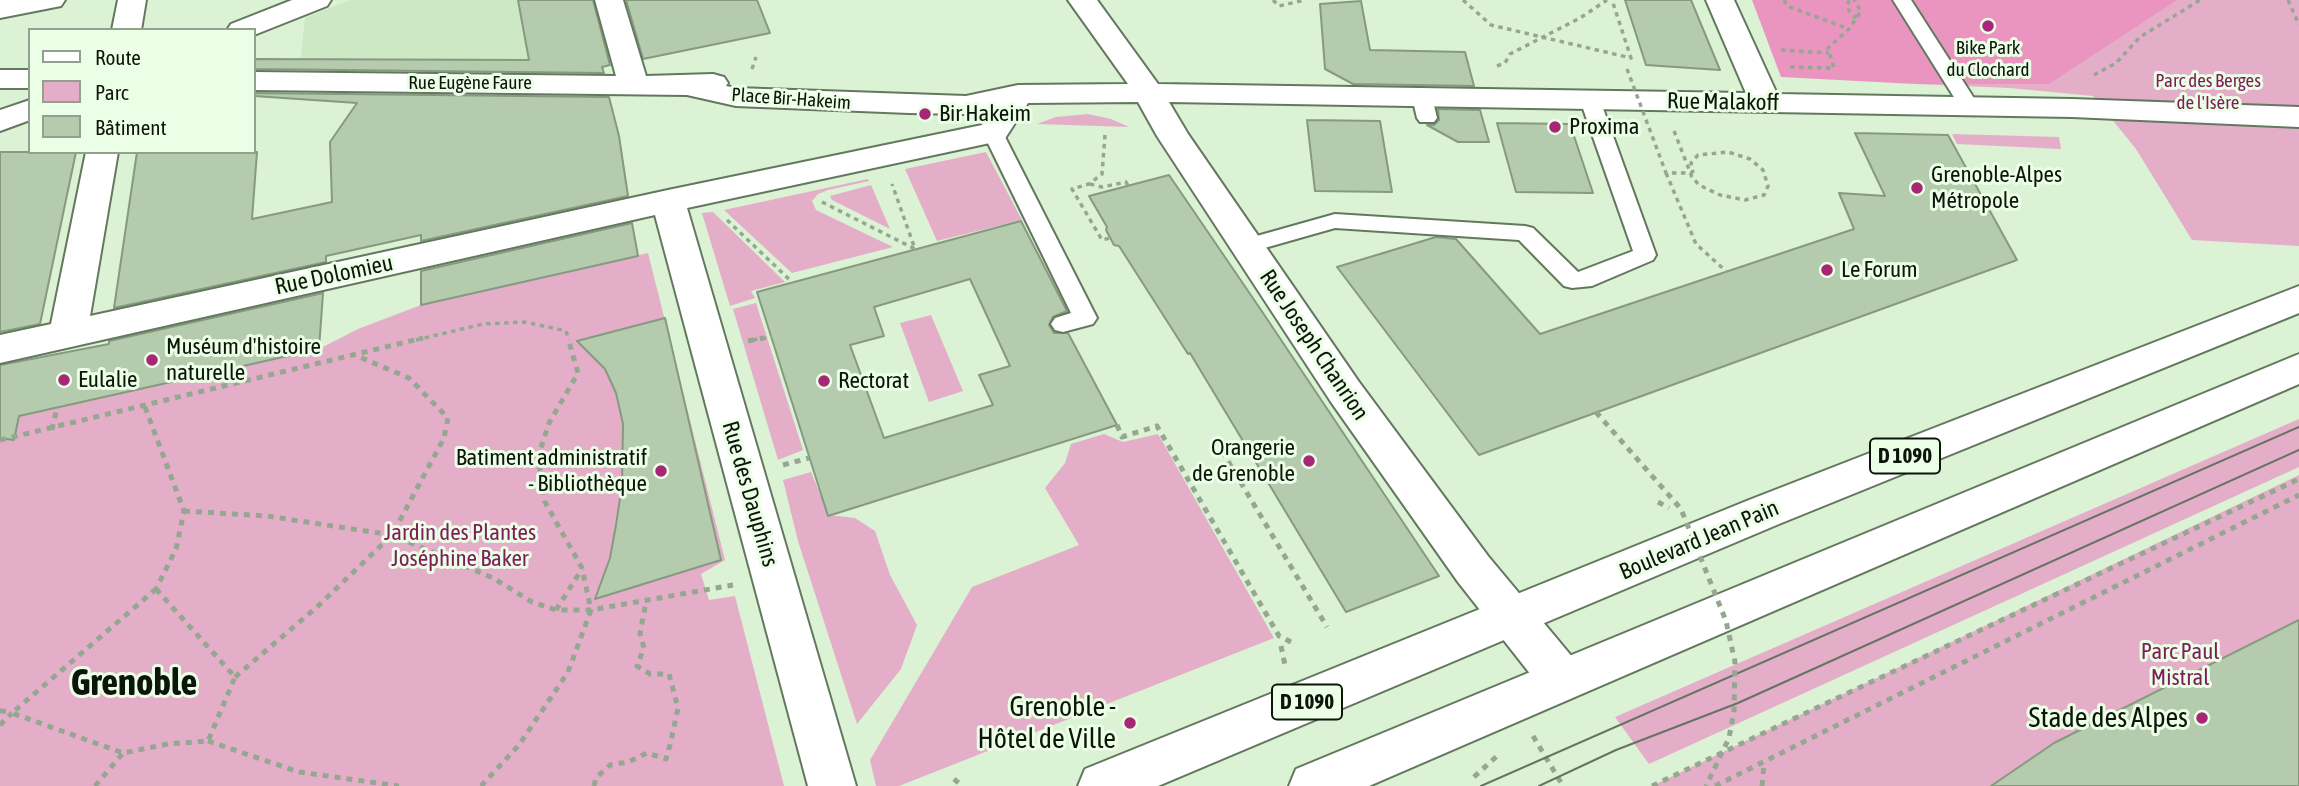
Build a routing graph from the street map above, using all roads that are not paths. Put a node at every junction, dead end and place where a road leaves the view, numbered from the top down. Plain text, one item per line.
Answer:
1 (51, 0) edge
2 (132, 0) edge
3 (317, 0) edge
4 (609, 0) edge
5 (1082, 0) edge
6 (1902, 0) edge
7 (1720, 4) edge
8 (0, 9) edge
9 (126, 28) edge
10 (246, 28) edge
11 (0, 79) edge
12 (28, 79) edge
13 (256, 81) edge
14 (633, 84) junction
15 (687, 86) joint
16 (1018, 94) junction
17 (1148, 94) junction
18 (1590, 100) junction
19 (1766, 103) junction
20 (1969, 106) junction
21 (28, 110) edge
22 (2299, 117) edge
23 (0, 121) edge
24 (993, 133) junction
25 (102, 154) edge
26 (668, 201) junction
27 (1247, 246) junction
28 (2299, 299) edge
29 (1063, 324) dead end
30 (68, 334) junction
31 (0, 349) edge
32 (2299, 368) edge
33 (1512, 617) junction
34 (1562, 679) junction
35 (832, 786) edge
36 (1102, 786) edge
37 (1313, 786) edge

1 - 8 street
2 - 9 street
3 - 10 street
4 - 14 street
5 - 17 street, Rue Joseph Chanrion
6 - 20 lane
7 - 19 street
11 - 12 street
13 - 14 street, Rue Eugène Faure
14 - 15 street, Rue Eugène Faure
15 - 16 street, Place Bir-Hakeim
16 - 17 street, Place Bir-Hakeim
16 - 24 street
17 - 18 street, Rue Malakoff
17 - 27 street, Rue Joseph Chanrion
18 - 19 street, Rue Malakoff
18 - 27 lane
19 - 20 street, Rue Malakoff
20 - 22 street, Rue Malakoff
21 - 23 street
24 - 26 street
24 - 29 lane
25 - 30 street
26 - 30 street, Rue Dolomieu
26 - 35 street, Rue des Dauphins
27 - 33 street, Rue Joseph Chanrion
28 - 33 street, Boulevard Jean Pain / D 1090
30 - 31 street, Rue Dolomieu
32 - 34 street
33 - 34 street, Rue Joseph Chanrion
33 - 36 street, Boulevard Jean Pain / D 1090
34 - 37 street

